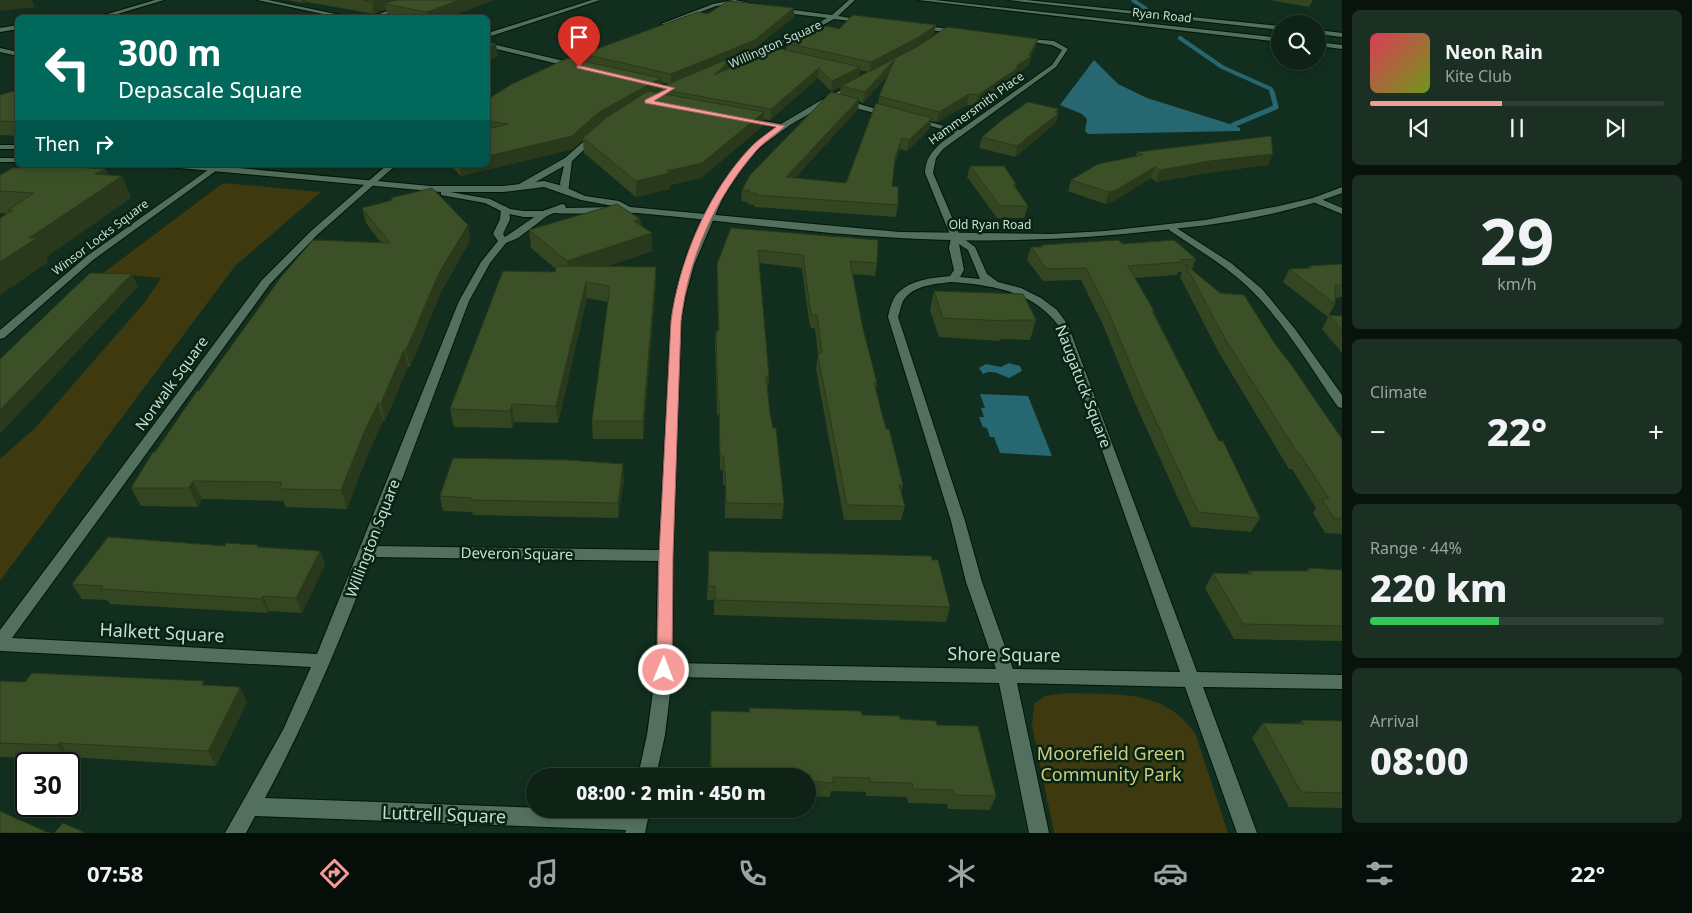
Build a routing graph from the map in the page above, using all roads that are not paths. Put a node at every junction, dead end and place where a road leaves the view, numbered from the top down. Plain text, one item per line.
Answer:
1 (161, 0) edge
2 (260, 0) edge
3 (420, 0) edge
4 (597, 0) edge
5 (852, 0) edge
6 (921, 0) edge
7 (1011, 0) edge
8 (107, 15) edge
9 (338, 15) edge
10 (379, 15) edge
11 (833, 17) junction
12 (871, 21) edge
13 (661, 26) edge
14 (909, 26) edge
15 (1271, 27) edge
16 (15, 28) edge
17 (0, 30) edge
18 (966, 33) edge
19 (1326, 33) edge
20 (490, 34) edge
21 (1342, 35) edge
22 (1015, 38) edge
23 (1271, 39) edge
24 (1326, 45) edge
25 (490, 46) edge
26 (1342, 47) edge
27 (0, 50) edge
28 (600, 50) edge
29 (762, 50) junction
30 (15, 53) edge
31 (774, 53) edge
32 (564, 63) junction
33 (556, 67) edge
34 (582, 67) edge
35 (710, 72) edge
36 (862, 80) edge
37 (829, 98) junction
38 (899, 116) edge
39 (735, 118) edge
40 (908, 119) edge
41 (782, 126) junction
42 (604, 128) edge
43 (960, 132) junction
44 (0, 147) edge
45 (15, 147) edge
46 (0, 160) edge
47 (15, 160) edge
48 (568, 160) junction
49 (218, 167) edge
50 (389, 167) edge
51 (370, 182) junction
52 (520, 186) junction
53 (430, 189) junction
54 (1342, 190) edge
55 (567, 192) junction
56 (1316, 200) junction
57 (503, 208) junction
58 (634, 210) junction
59 (1342, 211) edge
60 (551, 212) junction
61 (708, 217) junction
62 (1172, 228) junction
63 (956, 237) junction
64 (503, 241) junction
65 (954, 279) junction
66 (996, 284) junction
67 (0, 336) edge
68 (1342, 404) edge
69 (367, 551) junction
70 (666, 556) junction
71 (0, 643) edge
72 (322, 661) junction
73 (664, 670) junction
74 (1006, 674) junction
75 (1190, 678) junction
76 (1342, 682) edge
77 (649, 768) edge
78 (251, 807) junction
79 (638, 821) edge
80 (235, 833) edge
81 (1039, 833) edge
82 (1247, 833) edge

1 - 8 street
2 - 9 street
3 - 10 street
4 - 20 street
5 - 11 street, Willington Square
6 - 23 street, Ryan Road
7 - 15 street, Ryan Road
11 - 12 street
11 - 13 street
11 - 29 street, Willington Square
14 - 18 street
16 - 17 street
19 - 21 street
22 - 43 street, Hammersmith Place
24 - 26 street
25 - 32 street
27 - 30 street
28 - 32 street
29 - 31 street
29 - 35 street, Willington Square
32 - 33 street
32 - 34 street
36 - 37 street
37 - 38 street
37 - 41 street
39 - 41 street
40 - 43 street
41 - 61 street
42 - 48 street
43 - 63 street, Hammersmith Place
44 - 45 street
46 - 47 street
48 - 52 street
48 - 55 street
49 - 51 street, Old Ryan Road
49 - 67 street, Winsor Locks Square
50 - 51 street, Norwalk Square
51 - 53 street, Old Ryan Road
51 - 71 street, Norwalk Square
52 - 53 street, Old Ryan Road
52 - 55 street, Old Ryan Road
52 - 57 street
53 - 57 street, Old Ryan Road
54 - 56 street, Old Ryan Road
55 - 58 street, Old Ryan Road
55 - 60 street
56 - 59 street
56 - 62 street, Old Ryan Road
57 - 60 street, Old Ryan Road
57 - 64 street
58 - 60 street, Old Ryan Road
58 - 61 street, Old Ryan Road
60 - 64 street, Willington Square
61 - 63 street, Old Ryan Road
61 - 70 street
62 - 63 street, Old Ryan Road
62 - 68 street
63 - 65 street, Hammersmith Place
63 - 66 street, Hammersmith Place
64 - 69 street, Willington Square
65 - 66 street, Naugatuck Square
65 - 74 street, Naugatuck Square
66 - 75 street, Naugatuck Square
69 - 70 street, Deveron Square
69 - 72 street, Willington Square
70 - 73 street
71 - 72 street, Halkett Square
72 - 78 street, Willington Square
73 - 74 street, Shore Square
73 - 77 street
74 - 75 street, Shore Square
74 - 81 street, Naugatuck Square
75 - 76 street, Shore Square
75 - 82 street, Naugatuck Square
78 - 79 street, Luttrell Square
78 - 80 street, Willington Square

